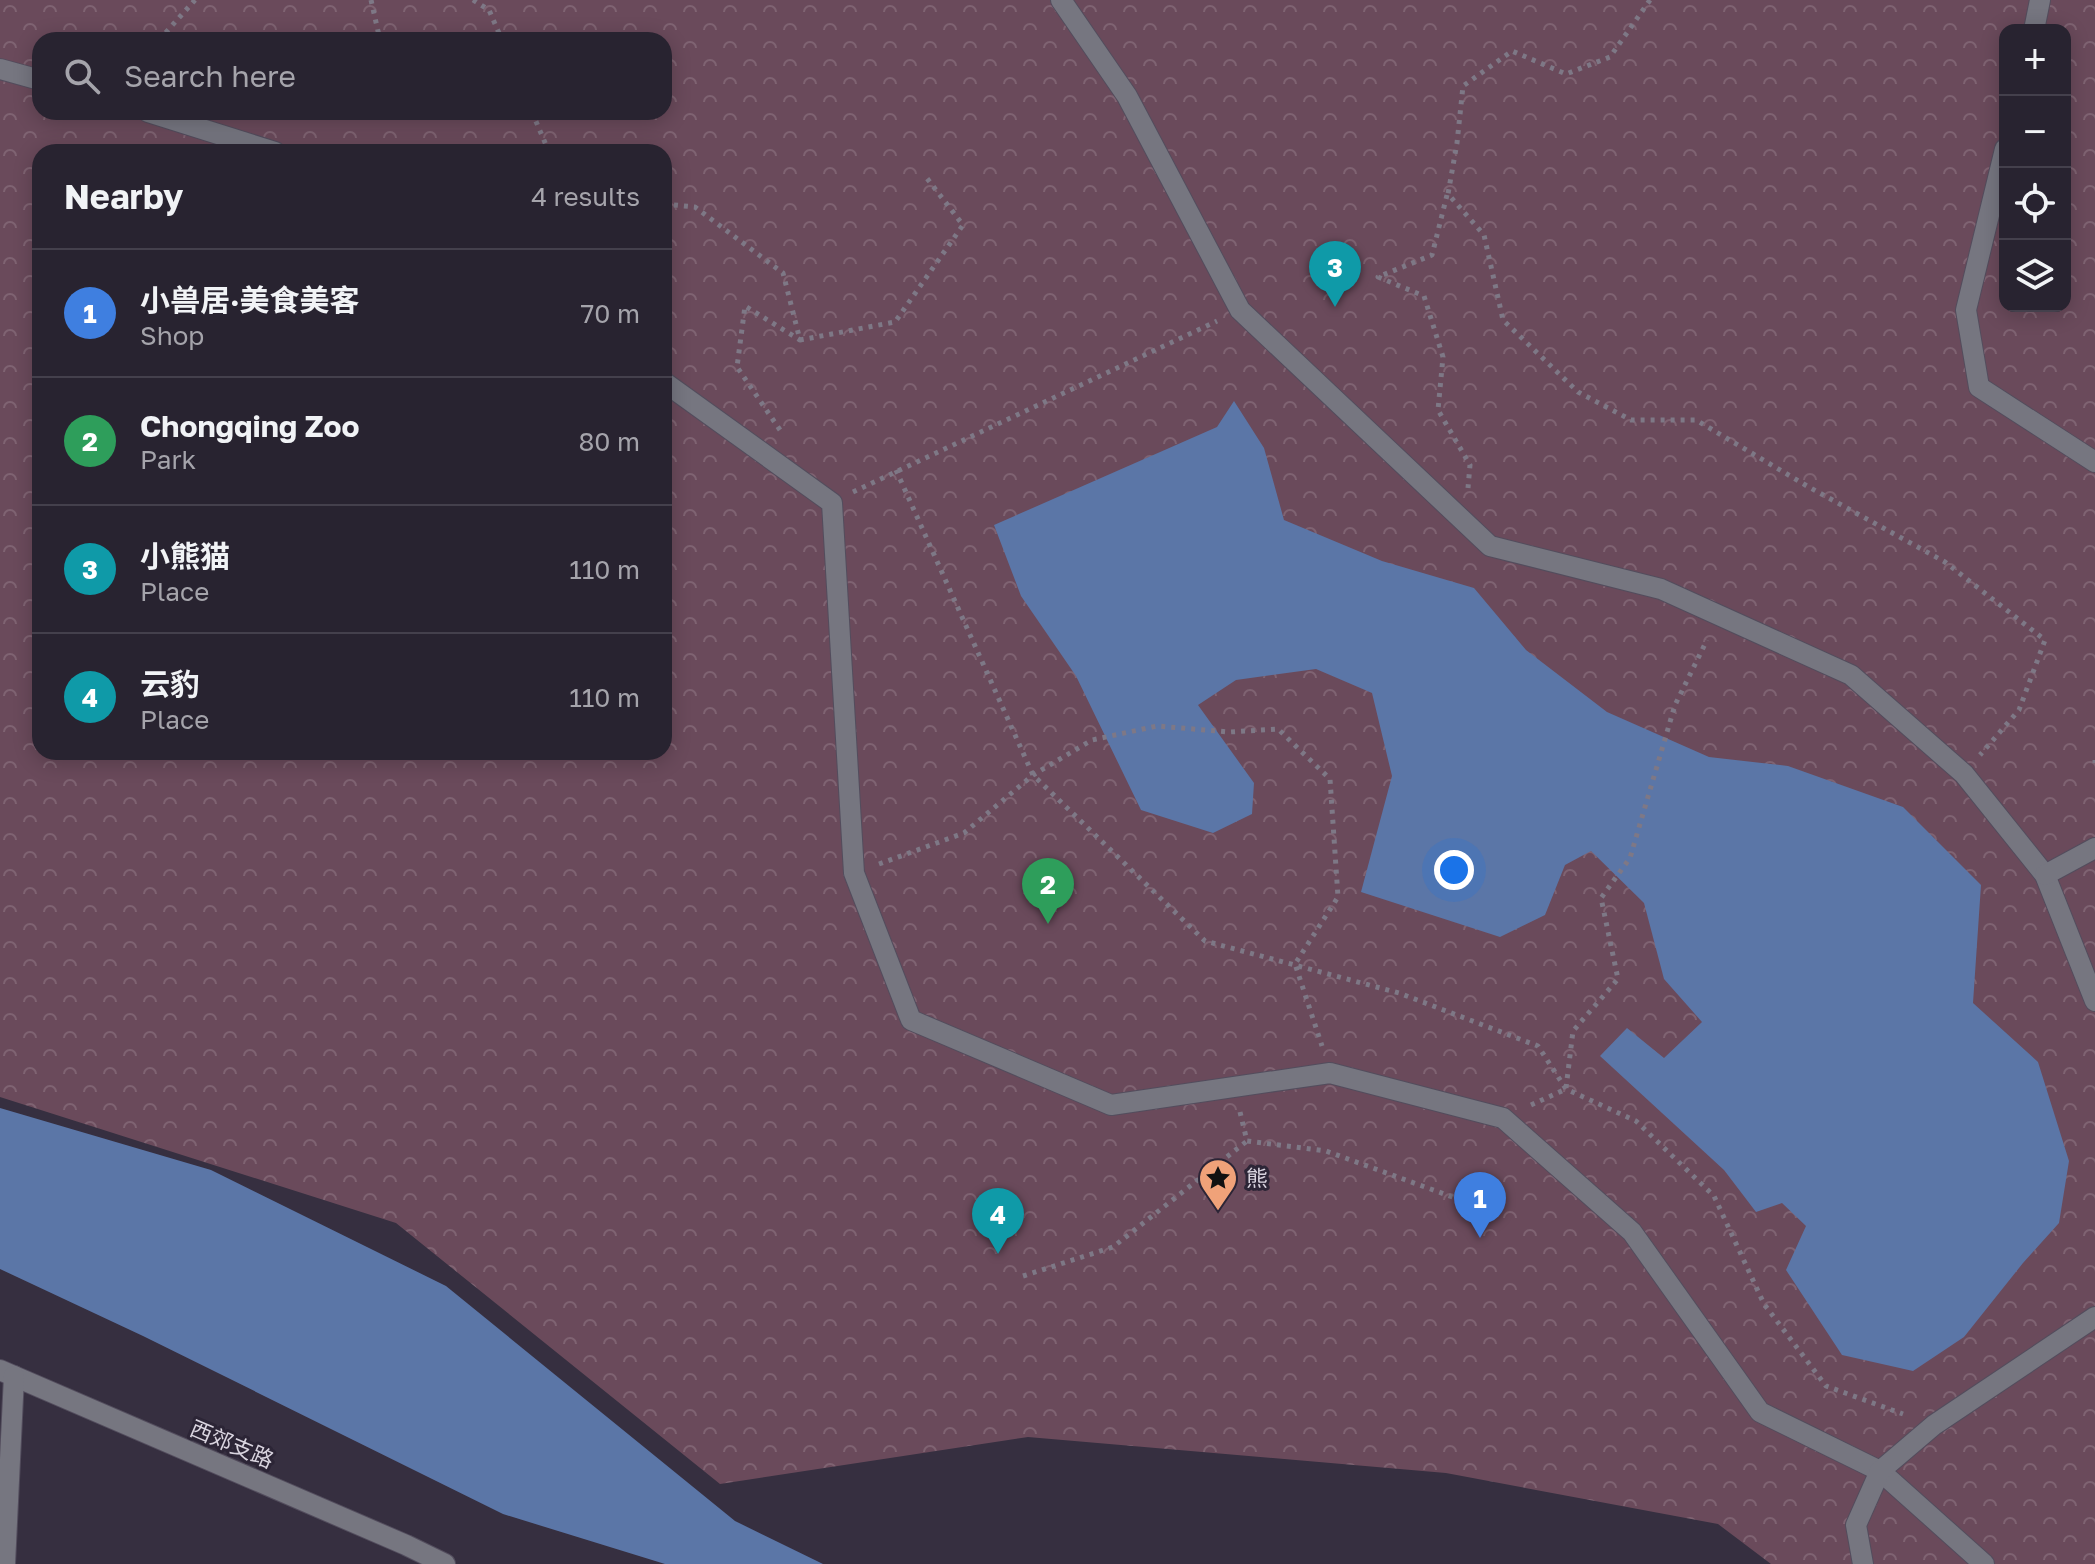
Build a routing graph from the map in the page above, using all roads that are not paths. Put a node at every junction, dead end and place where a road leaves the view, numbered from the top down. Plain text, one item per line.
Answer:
1 (1061, 0) edge
2 (2040, 0) edge
3 (2035, 24) edge
4 (0, 69) edge
5 (32, 78) edge
6 (173, 120) edge
7 (250, 144) edge
8 (2000, 168) edge
9 (672, 388) edge
10 (2095, 462) edge
11 (2095, 848) edge
12 (2045, 875) junction
13 (2095, 1001) edge
14 (2095, 1317) edge
15 (7, 1373) edge
16 (1880, 1471) junction
17 (5, 1564) edge
18 (445, 1564) edge
19 (1863, 1564) edge
20 (1984, 1564) edge

1 - 12 street
2 - 3 street
4 - 5 street
6 - 7 street
8 - 10 street
9 - 16 street
11 - 12 street
12 - 13 street
14 - 16 street
15 - 17 street
15 - 18 street, 西郊支路
16 - 19 street
16 - 20 street

